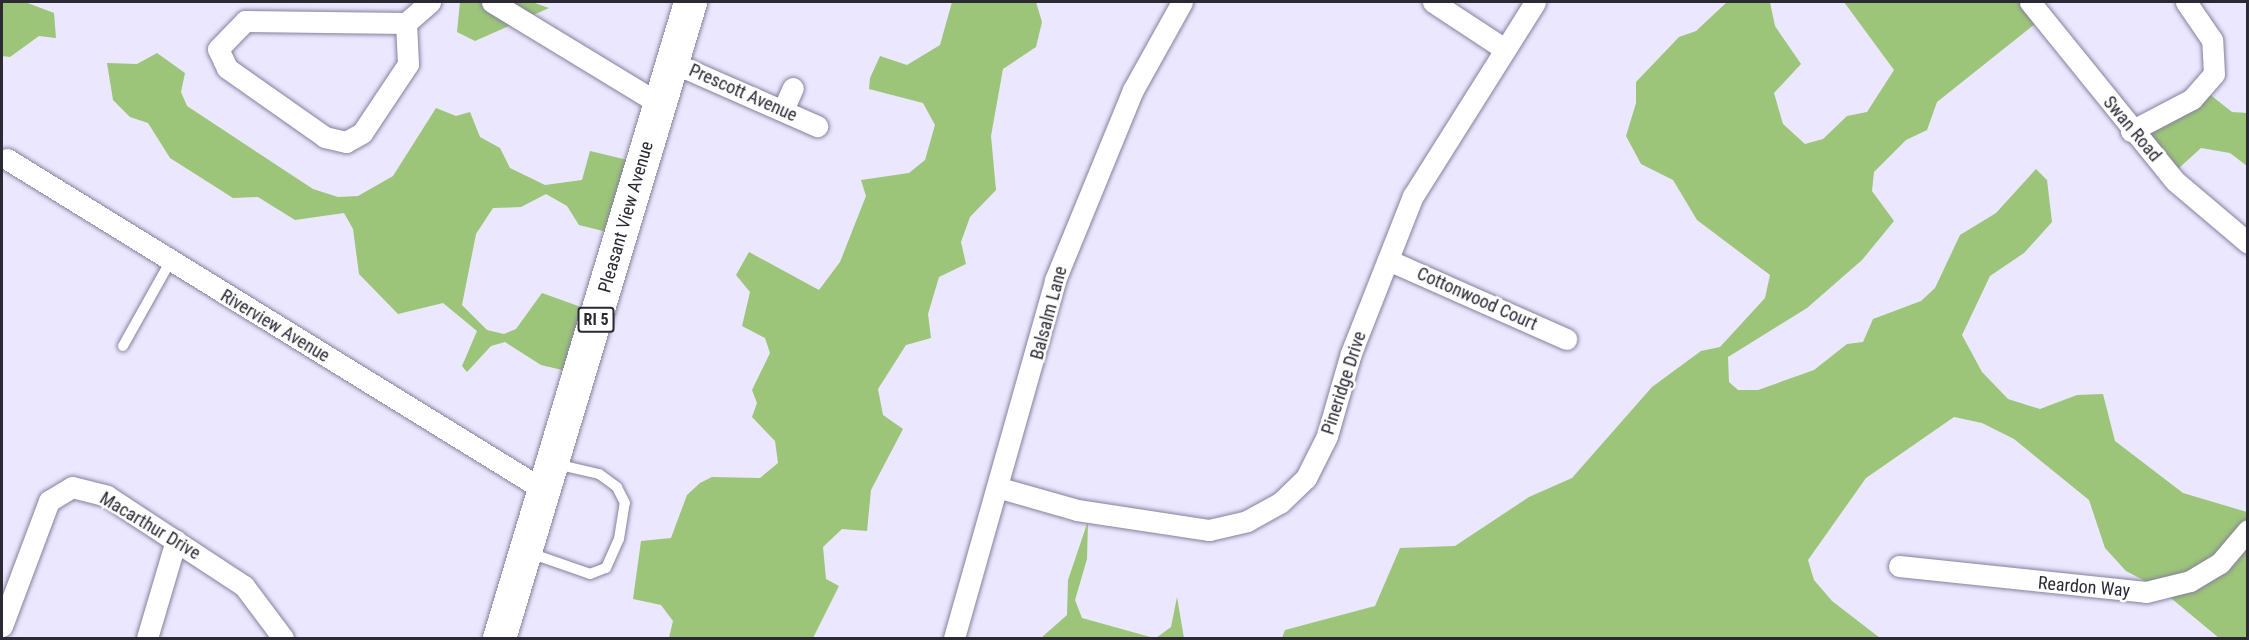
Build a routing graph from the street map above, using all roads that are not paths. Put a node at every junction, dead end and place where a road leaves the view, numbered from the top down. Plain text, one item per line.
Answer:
1 (430, 2) edge
2 (492, 2) edge
3 (690, 2) edge
4 (1182, 2) edge
5 (1432, 2) edge
6 (1535, 2) edge
7 (2030, 2) edge
8 (2186, 2) edge
9 (406, 22) junction
10 (1503, 48) junction
11 (669, 61) junction
12 (793, 88) dead end
13 (658, 103) junction
14 (783, 110) junction
15 (817, 126) dead end
16 (2131, 131) junction
17 (7, 159) dead end
18 (2247, 243) edge
19 (1388, 260) junction
20 (171, 262) junction
21 (1566, 339) dead end
22 (123, 346) dead end
23 (548, 477) junction
24 (1000, 488) junction
25 (2247, 530) edge
26 (176, 540) junction
27 (526, 552) junction
28 (1899, 566) dead end
29 (2, 626) edge
30 (147, 639) edge
31 (283, 639) edge
32 (499, 639) edge
33 (954, 639) edge

1 - 9 street
2 - 13 street
3 - 11 main road, Pleasant View Avenue / RI 5
4 - 24 street, Balsalm Lane
5 - 10 street
6 - 10 street, Pineridge Drive
7 - 16 street, Swan Road
8 - 16 street
9 - 9 street
10 - 19 street, Pineridge Drive
11 - 13 main road, Pleasant View Avenue / RI 5
11 - 14 street, Prescott Avenue
12 - 14 street
13 - 23 main road, Pleasant View Avenue / RI 5
14 - 15 street, Prescott Avenue
16 - 18 street, Swan Road
17 - 20 street, Riverview Avenue
19 - 21 street, Cottonwood Court
19 - 24 street, Pineridge Drive
20 - 22 lane
20 - 23 street, Riverview Avenue
23 - 27 main road, Pleasant View Avenue / RI 5
23 - 27 lane
24 - 33 street, Balsalm Lane
25 - 28 street, Reardon Way
26 - 29 street, Macarthur Drive
26 - 30 street
26 - 31 street, Macarthur Drive
27 - 32 main road, Pleasant View Avenue / RI 5

